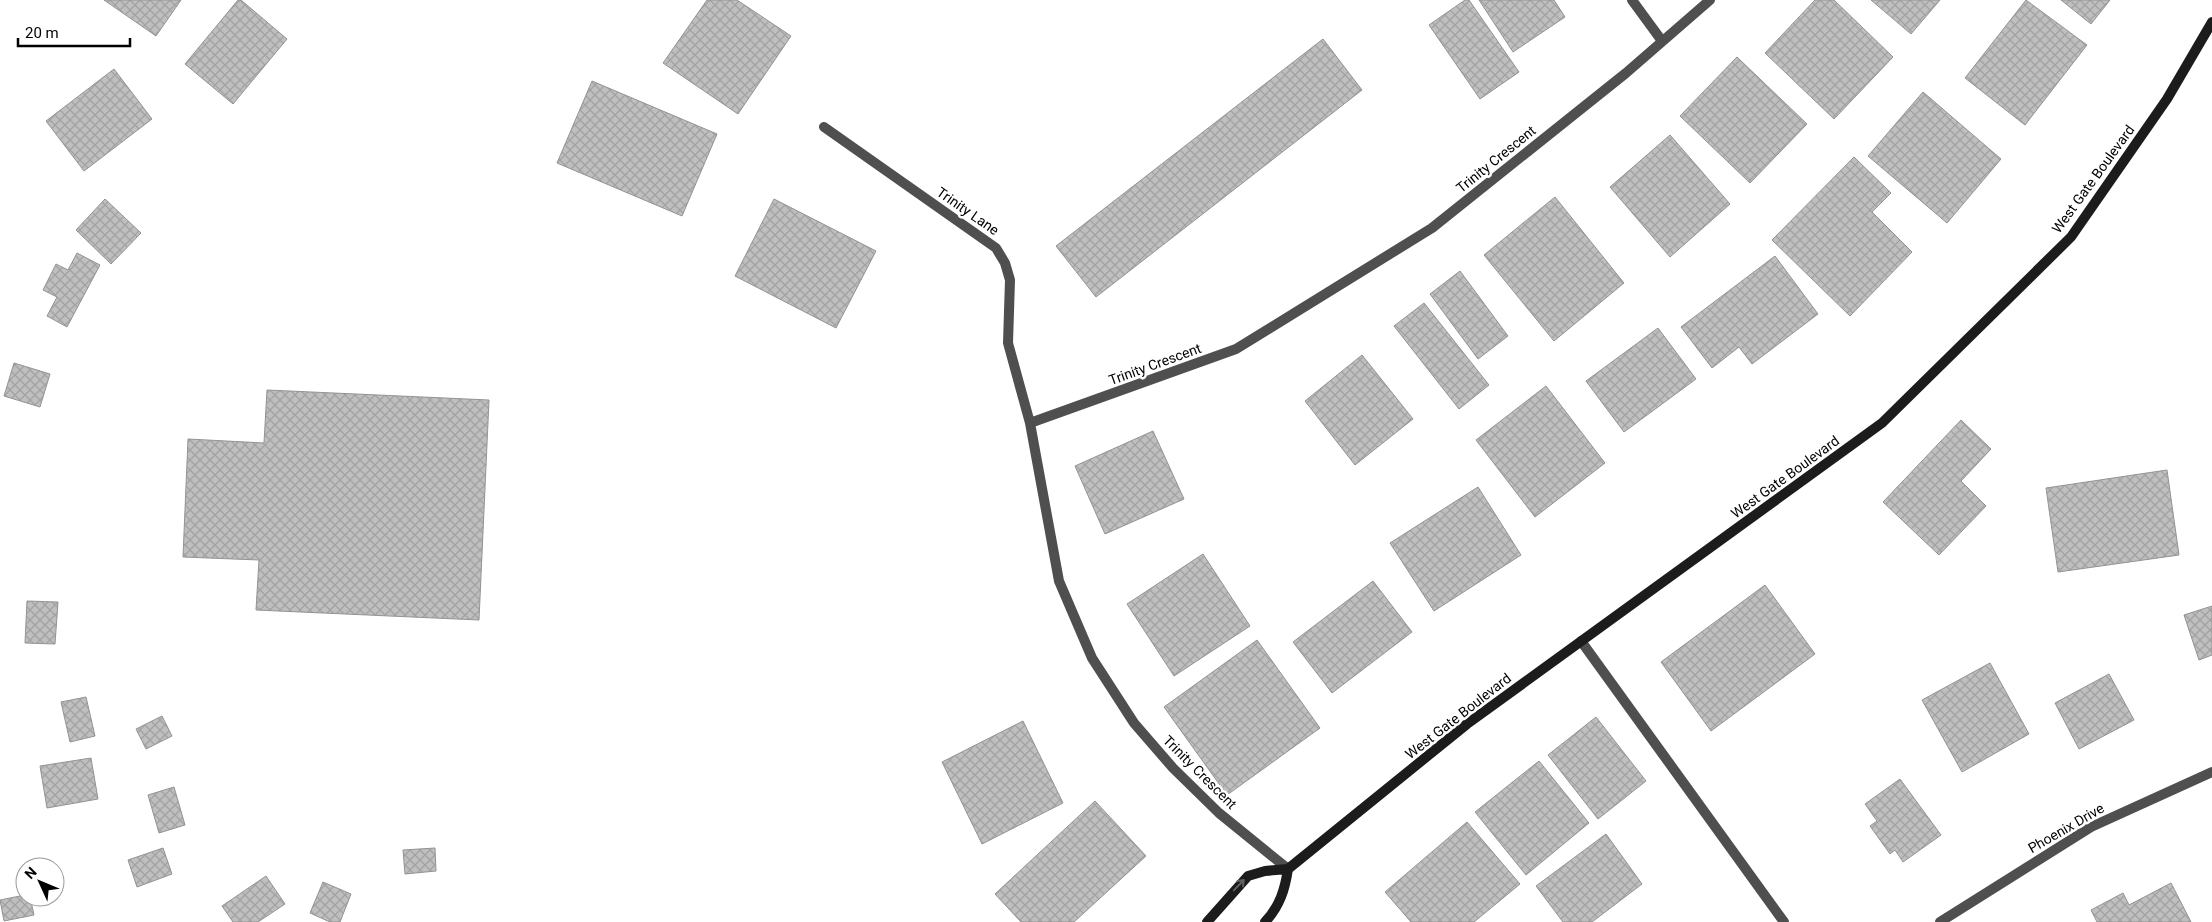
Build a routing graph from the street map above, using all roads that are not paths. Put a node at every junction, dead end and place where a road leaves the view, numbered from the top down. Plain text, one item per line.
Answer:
1 (1632, 0) edge
2 (1710, 0) edge
3 (2212, 22) edge
4 (1662, 41) junction
5 (824, 127) dead end
6 (1030, 423) junction
7 (1581, 641) junction
8 (2212, 772) edge
9 (1288, 869) junction
10 (1207, 922) edge
11 (1265, 922) edge
12 (1784, 922) edge
13 (1940, 922) edge

1 - 4 street
2 - 4 street, Trinity Crescent
3 - 7 street, West Gate Boulevard
4 - 6 street, Trinity Crescent
5 - 6 street, Trinity Lane
6 - 9 street, Trinity Crescent
7 - 9 street, West Gate Boulevard
7 - 12 street
8 - 13 street, Phoenix Drive
10 -> 9 street
9 - 11 street

